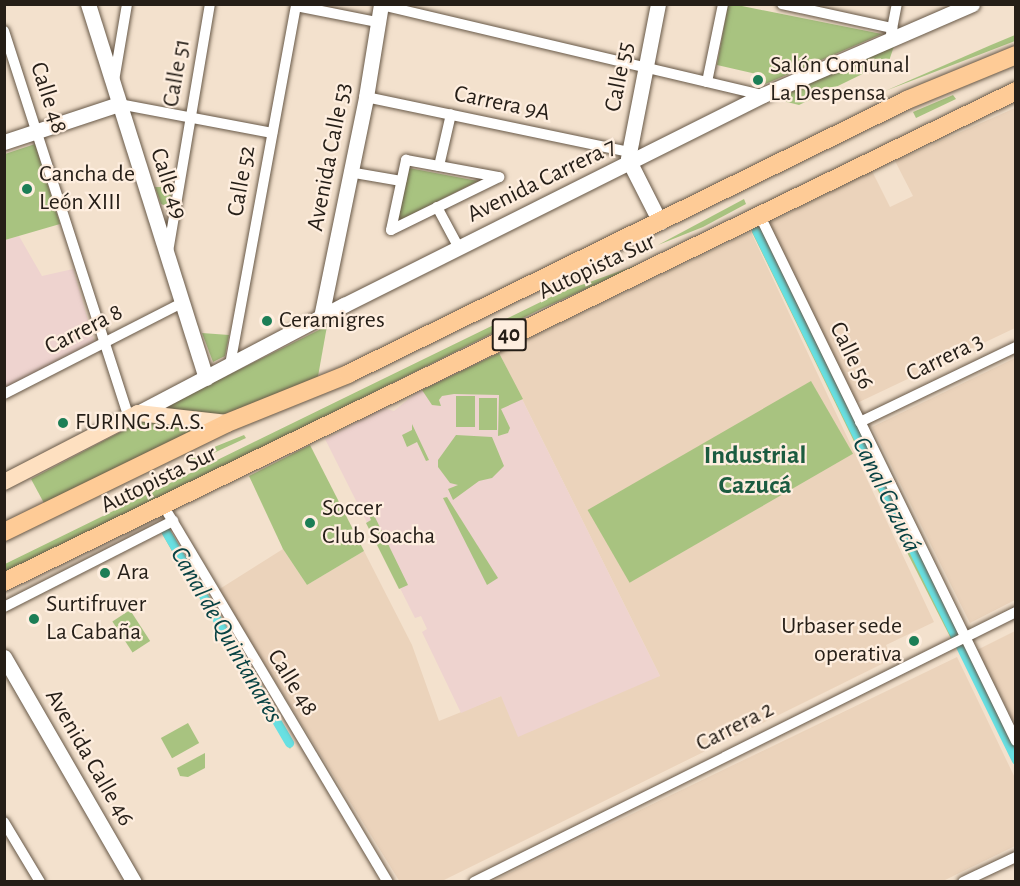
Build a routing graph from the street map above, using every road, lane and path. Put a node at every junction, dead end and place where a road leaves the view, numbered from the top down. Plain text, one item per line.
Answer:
1 (88, 4) edge
2 (127, 4) edge
3 (210, 4) edge
4 (658, 4) edge
5 (723, 4) edge
6 (782, 4) edge
7 (897, 4) edge
8 (972, 4) edge
9 (296, 5) edge
10 (381, 5) edge
11 (377, 22) junction
12 (4, 30) edge
13 (891, 33) junction
14 (1016, 55) edge
15 (645, 67) junction
16 (707, 82) junction
17 (113, 85) junction
18 (1016, 91) edge
19 (764, 95) junction
20 (366, 97) junction
21 (119, 104) junction
22 (451, 114) junction
23 (190, 117) junction
24 (37, 131) junction
25 (272, 133) junction
26 (4, 142) edge
27 (629, 158) junction
28 (439, 166) junction
29 (349, 172) junction
30 (401, 181) junction
31 (437, 207) junction
32 (759, 216) junction
33 (660, 222) junction
34 (459, 248) junction
35 (167, 255) junction
36 (182, 303) junction
37 (321, 317) junction
38 (105, 343) junction
39 (1016, 347) edge
40 (230, 365) junction
41 (206, 378) junction
42 (4, 394) edge
43 (133, 415) junction
44 (860, 422) junction
45 (227, 423) junction
46 (4, 482) edge
47 (163, 505) junction
48 (173, 521) junction
49 (4, 531) edge
50 (4, 582) edge
51 (4, 607) edge
52 (1016, 612) edge
53 (960, 640) junction
54 (4, 657) edge
55 (1016, 741) edge
56 (4, 822) edge
57 (1016, 857) edge
58 (128, 879) edge
59 (40, 882) edge
60 (388, 882) edge
61 (474, 882) edge
62 (963, 882) edge

1 - 17 street, Calle 49
2 - 17 street
3 - 23 street, Calle 51
4 - 15 street, Calle 55
5 - 16 street
6 - 13 street
7 - 13 street
8 - 13 street, Avenida Carrera 7
9 - 11 street
9 - 25 street, Calle 52
10 - 11 street, Avenida Calle 53
10 - 15 street
11 - 20 street, Avenida Calle 53
12 - 24 street, Calle 48
13 - 19 street, Avenida Carrera 7
14 - 33 highway, Autopista Sur / 40
15 - 16 street
15 - 27 street, Calle 55
16 - 19 street
17 - 21 street, Calle 49
18 - 32 highway, Autopista Sur / 40
19 - 27 street, Avenida Carrera 7
20 - 22 street, Carrera 9A
20 - 29 street, Avenida Calle 53
21 - 23 street
21 - 24 street
21 - 35 street, Calle 49
22 - 27 street, Carrera 9A
22 - 28 street
23 - 25 street
23 - 35 street, Calle 51
24 - 26 street
24 - 38 street, Calle 48
25 - 40 street, Calle 52
27 - 33 street
27 - 34 street, Avenida Carrera 7
28 - 30 street
28 - 31 street
29 - 30 street
29 - 37 street, Avenida Calle 53
30 - 31 street
31 - 34 street
32 - 44 street, Calle 56
32 - 47 highway, Autopista Sur / 40
33 - 45 highway, Autopista Sur / 40
34 - 37 street, Avenida Carrera 7
35 - 36 street, Calle 49
36 - 38 street, Carrera 8
36 - 41 street, Calle 49
37 - 40 street, Avenida Carrera 7
38 - 42 street, Carrera 8
38 - 43 street, Calle 48
39 - 44 street, Carrera 3
40 - 41 street, Avenida Carrera 7
41 - 43 street, Avenida Carrera 7
43 - 45 main road
43 - 46 main road, Avenida Carrera 7
44 - 53 street, Calle 56
45 - 49 highway, Autopista Sur / 40
47 - 48 street, Calle 48
47 - 50 highway, Autopista Sur / 40
48 - 51 street
48 - 60 street, Calle 48
52 - 53 street, Carrera 2
53 - 55 street, Calle 56
53 - 61 street, Carrera 2
54 - 58 street, Avenida Calle 46
56 - 59 street
57 - 62 street

